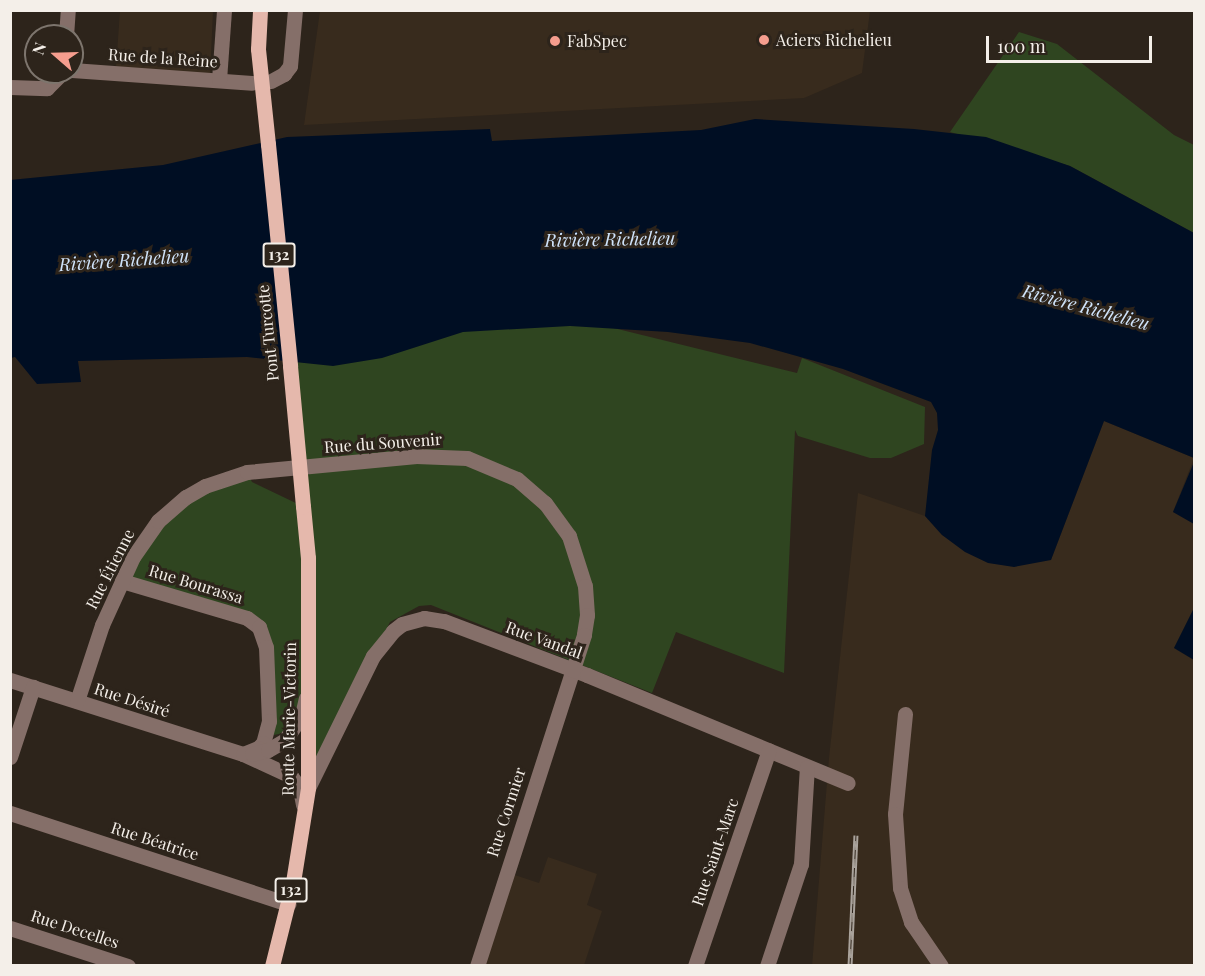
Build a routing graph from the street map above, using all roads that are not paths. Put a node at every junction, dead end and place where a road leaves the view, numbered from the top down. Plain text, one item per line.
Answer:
1 (224, 10) edge
2 (295, 10) edge
3 (258, 15) edge
4 (84, 71) edge
5 (219, 80) junction
6 (271, 81) dead end
7 (252, 83) dead end
8 (51, 84) edge
9 (10, 87) edge
10 (247, 472) joint
11 (303, 506) joint
12 (122, 581) junction
13 (573, 670) junction
14 (10, 680) edge
15 (33, 687) junction
16 (308, 690) junction
17 (77, 700) junction
18 (905, 714) dead end
19 (769, 750) junction
20 (243, 754) junction
21 (10, 757) edge
22 (807, 767) junction
23 (848, 783) dead end
24 (308, 788) junction
25 (10, 813) edge
26 (304, 814) junction
27 (288, 904) junction
28 (10, 927) edge
29 (272, 965) edge
30 (128, 966) edge
31 (477, 966) edge
32 (694, 966) edge
33 (767, 966) edge
34 (941, 966) edge

1 - 5 street
2 - 6 street
3 - 11 main road, Pont Turcotte / 132, bridge
4 - 5 street, Rue de la Reine
5 - 7 street, Rue de la Reine
8 - 9 street
10 - 12 street, Rue Étienne
10 - 13 street, Rue du Souvenir
11 - 16 main road, Route Marie-Victorin / 132
12 - 17 street, Rue Étienne
12 - 20 street, Rue Bourassa
13 - 19 street, Rue Vandal
13 - 24 street, Rue Vandal
13 - 31 street, Rue Cormier
14 - 15 street, Rue Désiré
15 - 17 street, Rue Désiré
15 - 21 street
16 - 20 street
16 - 24 main road, Route Marie-Victorin / 132
17 - 20 street, Rue Désiré
18 - 34 street
19 - 22 street, Rue Vandal
19 - 32 street, Rue Saint-Marc
20 - 26 street, Rue Désiré
22 - 23 street, Rue Vandal
22 - 33 street
24 - 26 main road, Route Marie-Victorin / 132
25 - 27 street, Rue Béatrice
26 - 27 main road, Route Marie-Victorin / 132
27 - 29 main road, Route Marie-Victorin / 132
28 - 30 street, Rue Decelles

